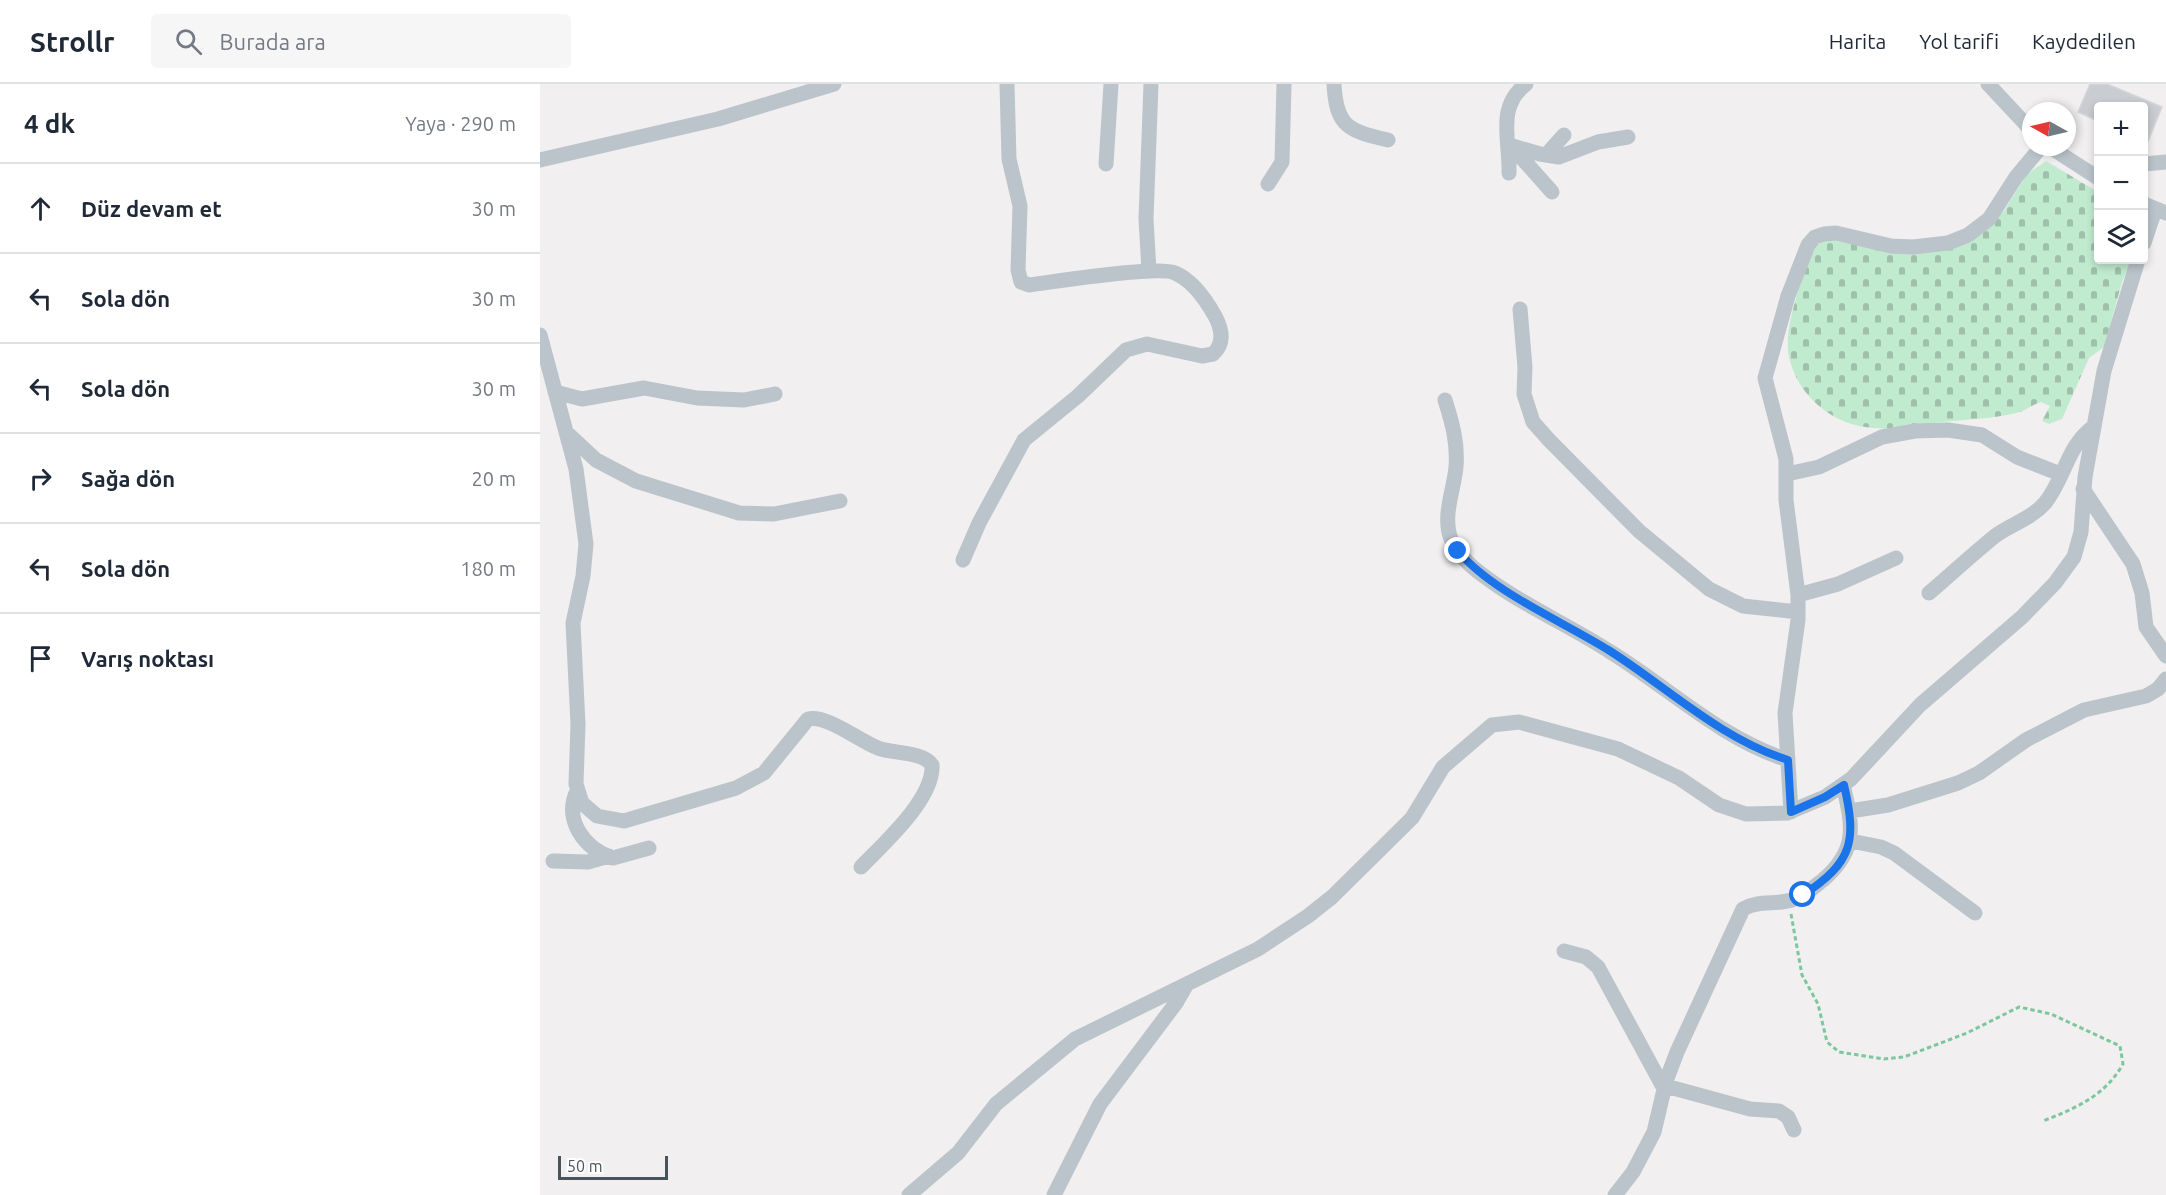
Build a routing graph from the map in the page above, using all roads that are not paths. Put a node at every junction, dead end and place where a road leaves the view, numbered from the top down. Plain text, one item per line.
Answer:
1 (833, 84) edge
2 (1007, 84) edge
3 (1111, 84) edge
4 (1151, 84) edge
5 (1284, 84) edge
6 (1334, 84) edge
7 (1526, 84) edge
8 (1988, 84) edge
9 (2022, 120) edge
10 (1564, 135) dead end
11 (1628, 137) dead end
12 (1388, 140) dead end
13 (1513, 146) junction
14 (1546, 155) junction
15 (2034, 156) edge
16 (2064, 156) edge
17 (540, 160) edge
18 (2166, 162) edge
19 (1106, 164) dead end
20 (2148, 164) edge
21 (2078, 165) junction
22 (2094, 165) edge
23 (1509, 173) dead end
24 (2094, 175) edge
25 (1268, 184) dead end
26 (1552, 192) dead end
27 (2155, 209) edge
28 (2148, 231) edge
29 (2137, 264) edge
30 (1149, 271) junction
31 (1520, 309) dead end
32 (540, 335) edge
33 (555, 392) junction
34 (775, 394) dead end
35 (1445, 400) dead end
36 (2093, 427) junction
37 (566, 432) junction
38 (1787, 474) junction
39 (2060, 474) junction
40 (2083, 489) junction
41 (840, 501) dead end
42 (1896, 558) dead end
43 (963, 560) dead end
44 (1929, 593) dead end
45 (1798, 595) junction
46 (1798, 612) junction
47 (2166, 656) edge
48 (2166, 679) edge
49 (1788, 760) junction
50 (1844, 785) junction
51 (578, 791) junction
52 (1850, 811) junction
53 (1791, 812) junction
54 (1851, 841) junction
55 (649, 848) dead end
56 (609, 856) junction
57 (554, 861) dead end
58 (861, 867) dead end
59 (1975, 913) dead end
60 (1564, 951) dead end
61 (1187, 984) junction
62 (1665, 1086) junction
63 (1794, 1130) dead end
64 (909, 1195) edge
65 (1054, 1195) edge
66 (1616, 1195) edge

1 - 17 street
2 - 30 street
3 - 19 street
4 - 30 street
5 - 25 street
6 - 12 street
7 - 13 street
8 - 9 street
10 - 14 street
11 - 14 street
13 - 14 street
13 - 23 street
13 - 26 street
15 - 38 street
16 - 21 street
18 - 20 street
21 - 22 street
21 - 24 street
27 - 28 street
29 - 36 street
30 - 43 street
31 - 46 street
32 - 33 street
33 - 34 street
33 - 37 street
35 - 49 street
36 - 39 street
36 - 40 street
37 - 41 street
37 - 51 street
38 - 39 street
38 - 45 street
39 - 44 street
40 - 47 street
40 - 50 street
42 - 45 street
45 - 46 street
46 - 49 street
48 - 52 street
49 - 53 street
50 - 52 street
50 - 53 street
51 - 56 street
51 - 58 street
52 - 54 street
53 - 61 street
54 - 59 street
54 - 62 street
55 - 56 street
56 - 57 street
60 - 62 street
61 - 64 street
61 - 65 street
62 - 63 street
62 - 66 street

